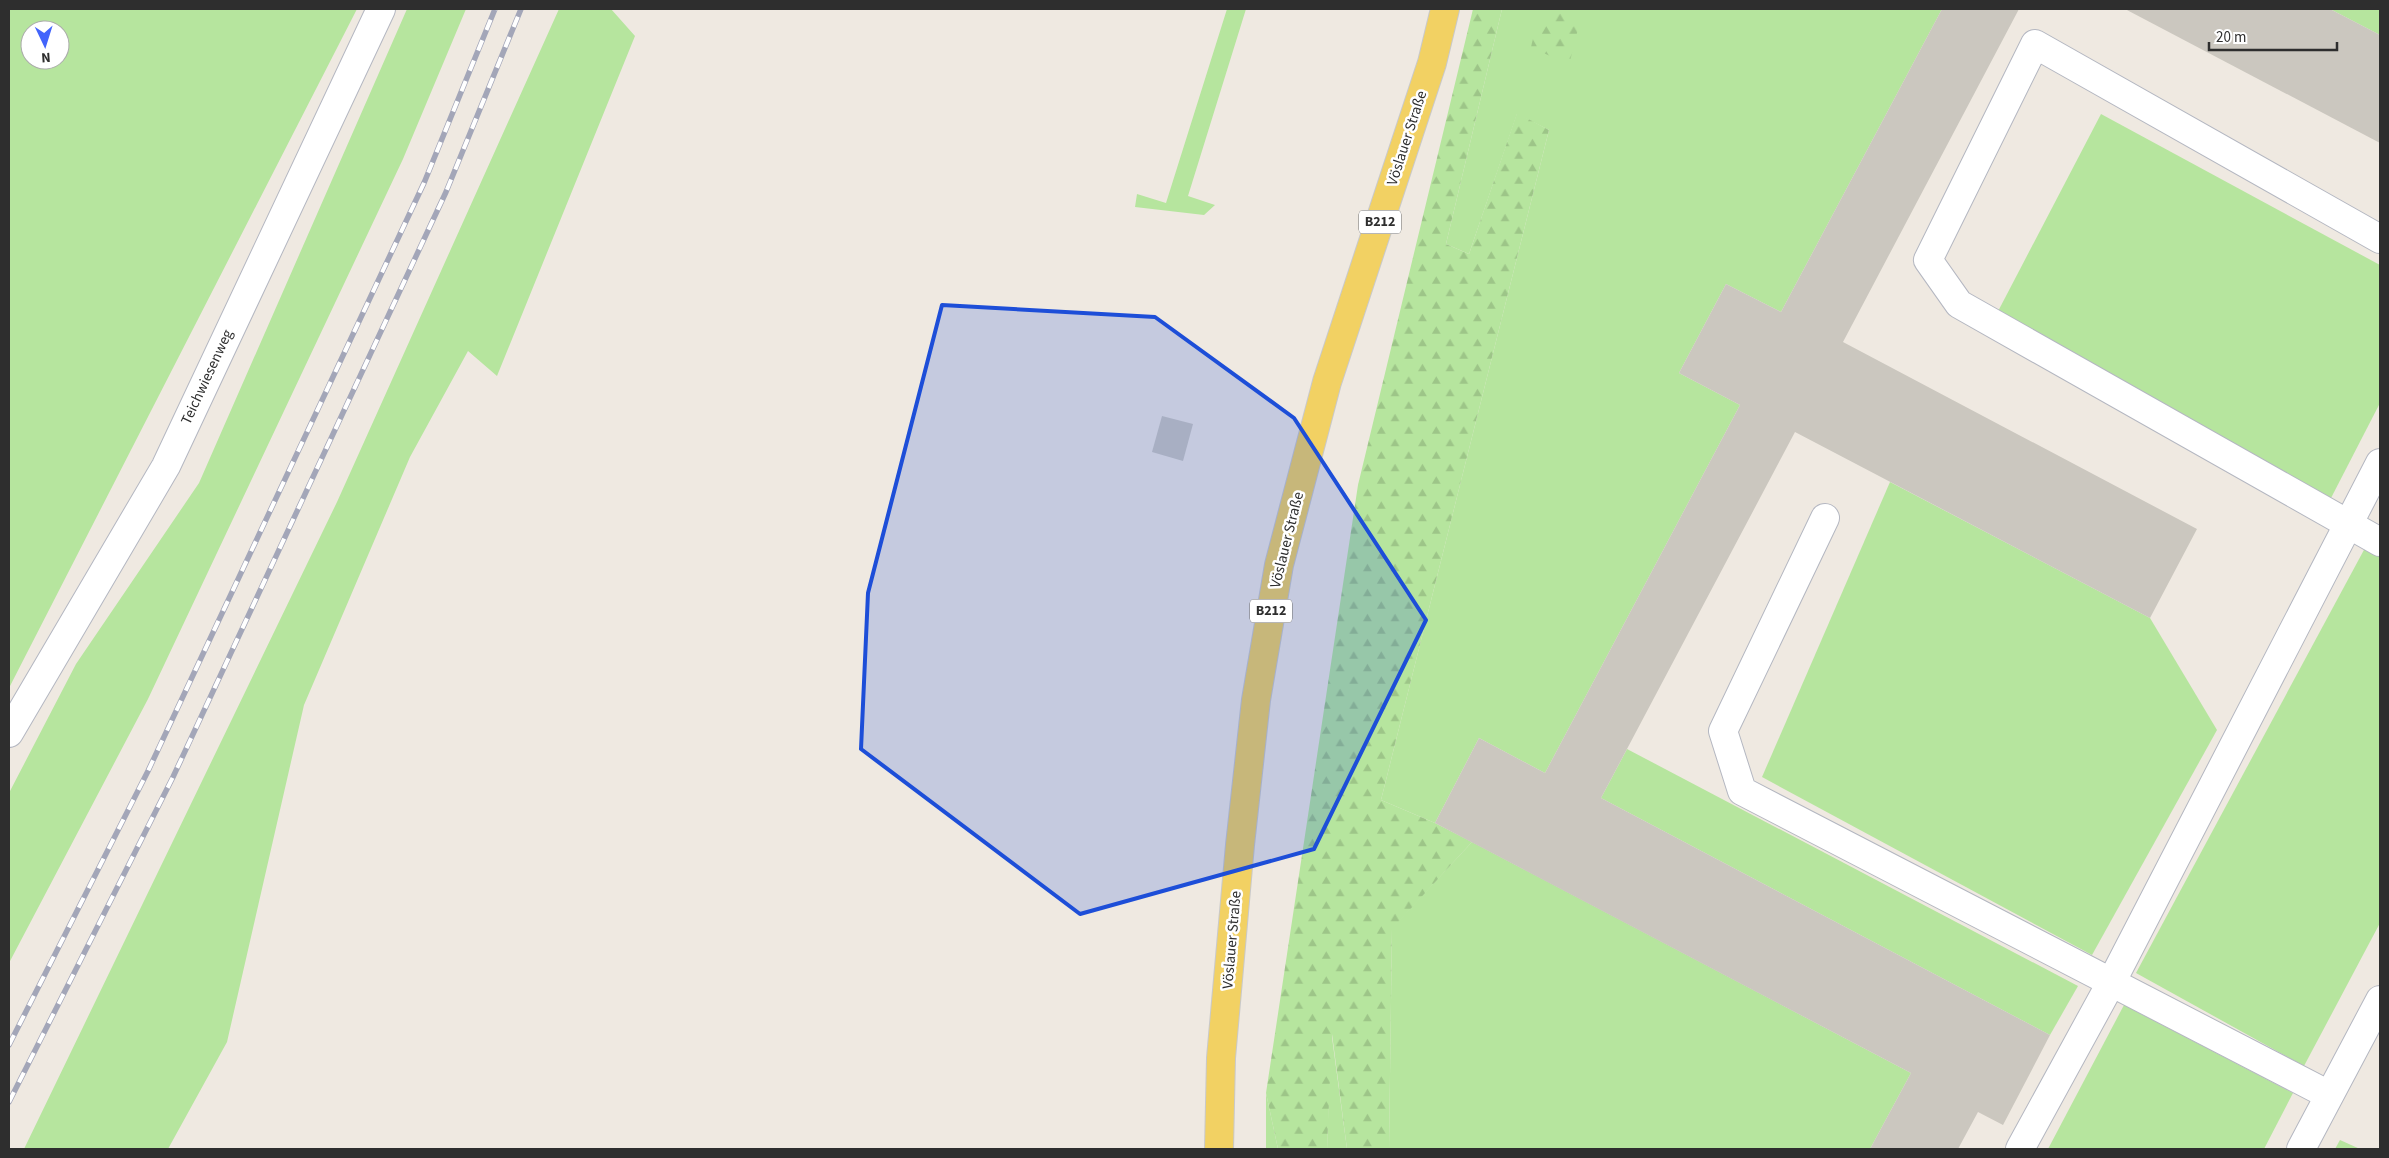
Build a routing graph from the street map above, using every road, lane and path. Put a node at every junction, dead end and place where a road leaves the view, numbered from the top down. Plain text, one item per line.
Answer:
1 (381, 9) edge
2 (1445, 9) edge
3 (2380, 239) edge
4 (2380, 463) edge
5 (1825, 518) dead end
6 (2347, 525) junction
7 (2380, 542) edge
8 (9, 733) edge
9 (2112, 982) junction
10 (2380, 1000) edge
11 (2329, 1095) junction
12 (1219, 1149) edge
13 (2020, 1149) edge
14 (2301, 1149) edge

1 - 8 lane, Teichwiesenweg
2 - 12 main road, Vöslauer Straße / B212
3 - 6 lane
4 - 6 lane
5 - 9 lane
6 - 7 lane
6 - 9 lane
9 - 11 lane
9 - 13 lane
10 - 11 lane
11 - 14 lane

